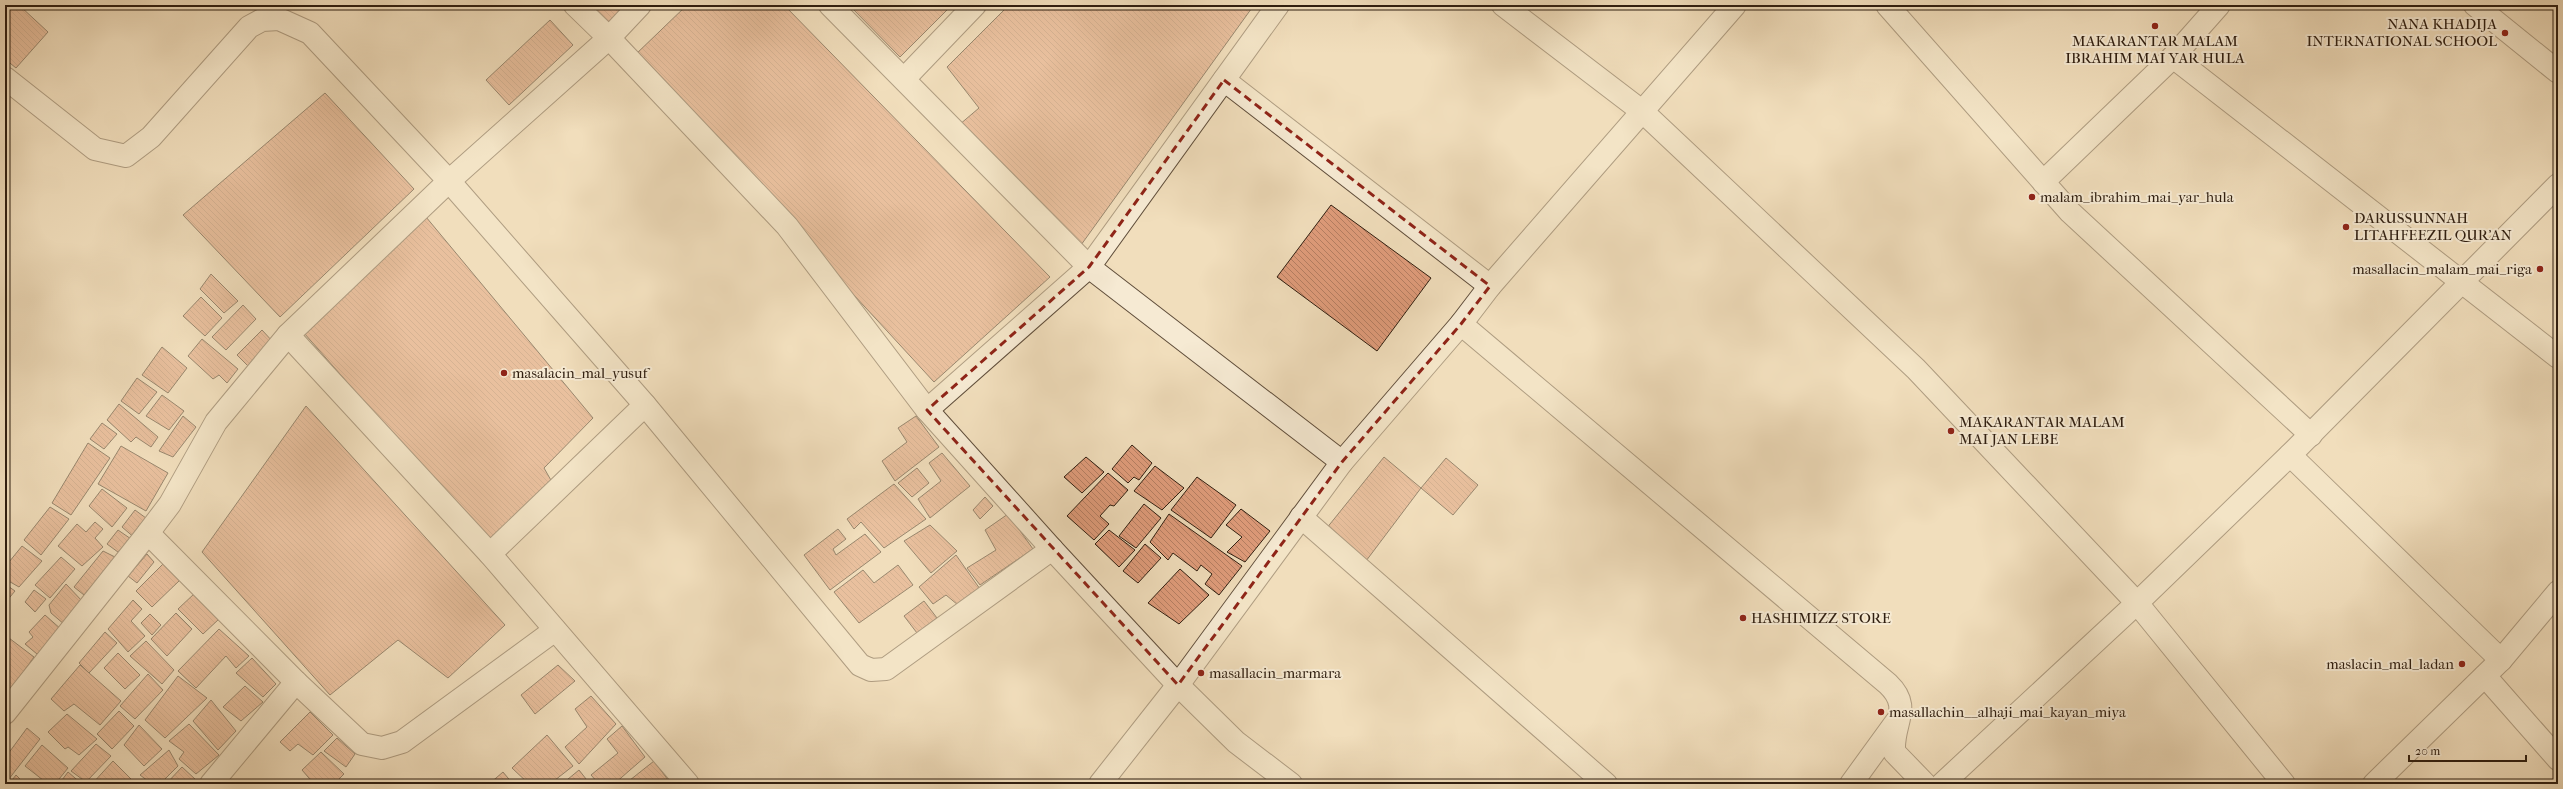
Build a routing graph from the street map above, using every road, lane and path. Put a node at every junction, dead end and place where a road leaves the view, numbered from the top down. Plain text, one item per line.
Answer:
1 (574, 5) edge
2 (640, 5) edge
3 (830, 5) edge
4 (975, 5) edge
5 (1278, 5) edge
6 (1503, 5) edge
7 (1735, 5) edge
8 (1887, 5) edge
9 (2219, 5) edge
10 (2475, 5) edge
11 (609, 38) junction
12 (2173, 56) junction
13 (2558, 72) edge
14 (5, 78) edge
15 (904, 79) junction
16 (1224, 80) junction
17 (1643, 112) junction
18 (449, 181) junction
19 (2043, 182) junction
20 (2558, 185) edge
21 (1089, 267) junction
22 (2461, 283) junction
23 (1490, 286) junction
24 (1461, 324) junction
25 (288, 335) junction
26 (2558, 357) edge
27 (645, 405) junction
28 (928, 410) junction
29 (2311, 435) junction
30 (2290, 455) junction
31 (1342, 462) junction
32 (1301, 517) junction
33 (148, 533) junction
34 (1052, 549) junction
35 (490, 554) junction
36 (2558, 592) edge
37 (2137, 603) junction
38 (555, 630) junction
39 (2501, 660) junction
40 (2484, 676) junction
41 (296, 682) junction
42 (1178, 685) junction
43 (5, 713) edge
44 (1898, 719) junction
45 (2558, 759) edge
46 (210, 784) edge
47 (688, 784) edge
48 (1100, 784) edge
49 (1291, 784) edge
50 (1606, 784) edge
51 (1851, 784) edge
52 (1925, 784) edge
53 (1942, 784) edge
54 (2284, 784) edge
55 (2374, 784) edge

1 - 11 street
2 - 11 street
3 - 15 street
4 - 15 street
5 - 16 street
6 - 17 street
7 - 17 street
8 - 19 street
9 - 12 street
10 - 13 street
11 - 18 street
11 - 28 street
12 - 19 street
12 - 22 street
14 - 18 street
15 - 21 street
16 - 21 street
16 - 23 street
17 - 23 street
17 - 37 street
18 - 25 street
18 - 27 street
19 - 29 street
20 - 22 street
21 - 28 street
21 - 31 street
22 - 26 street
22 - 29 street
23 - 24 street
24 - 31 street
24 - 44 street
25 - 33 street
25 - 35 street
27 - 34 street
27 - 35 street
28 - 34 street
29 - 30 street
30 - 37 street
30 - 39 street
31 - 32 street
32 - 42 street
32 - 50 street
33 - 41 street
33 - 43 street
34 - 42 street
35 - 38 street
36 - 39 street
37 - 53 street
37 - 54 street
38 - 41 street
38 - 47 street
39 - 40 street
40 - 45 street
40 - 55 street
41 - 46 street
42 - 48 street
42 - 49 street
44 - 51 street
44 - 52 street

